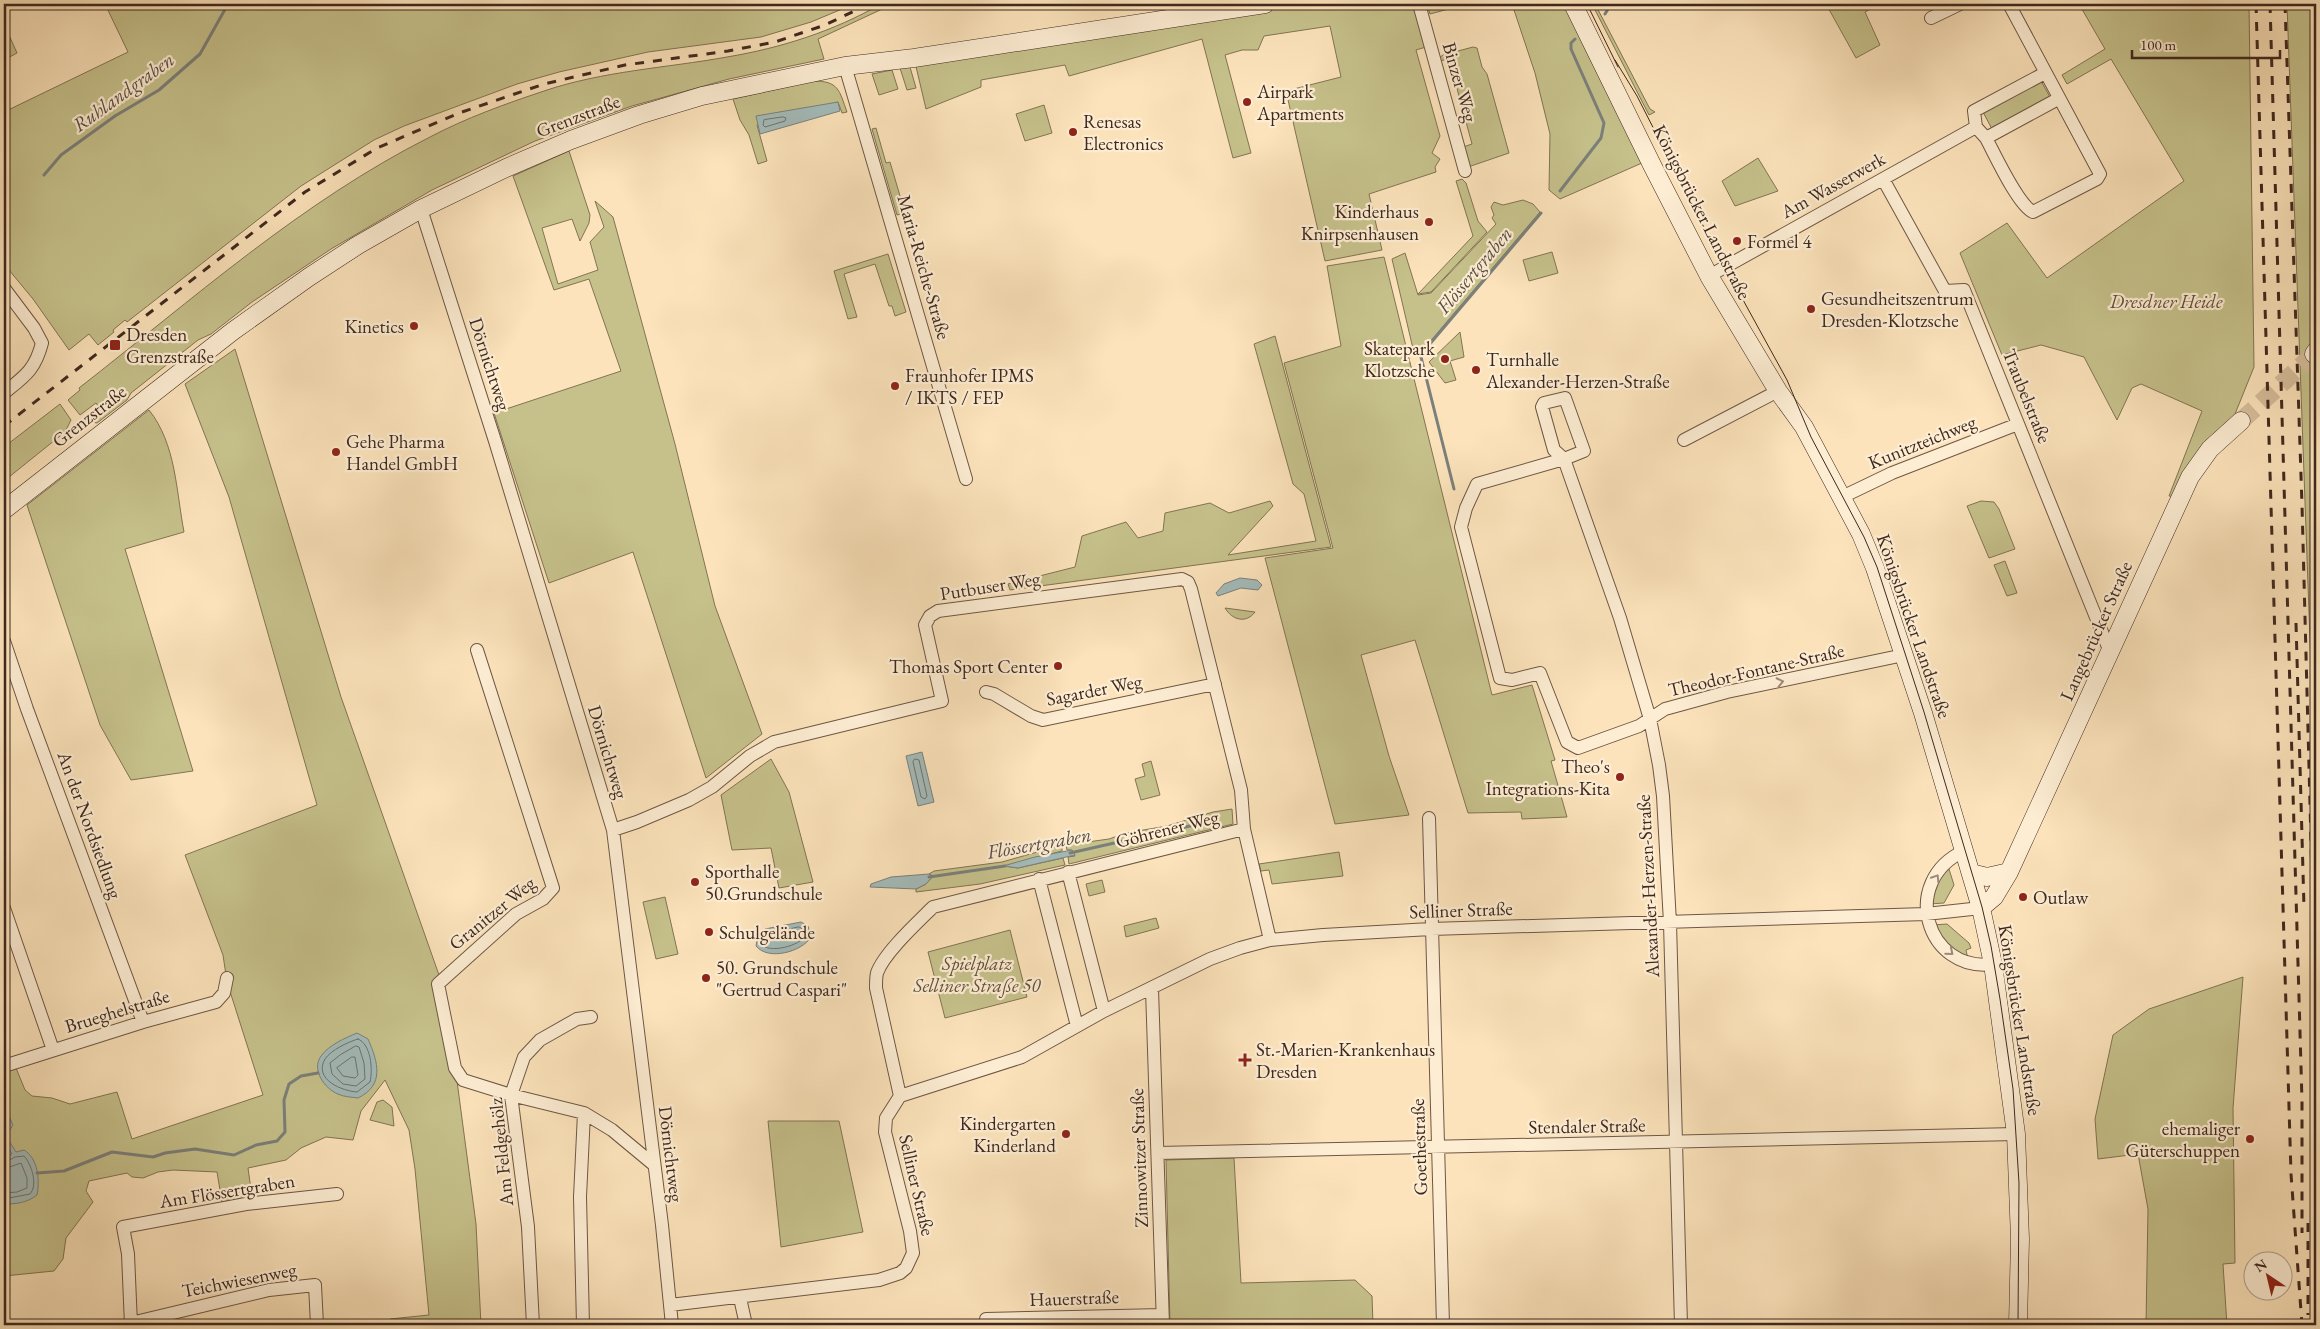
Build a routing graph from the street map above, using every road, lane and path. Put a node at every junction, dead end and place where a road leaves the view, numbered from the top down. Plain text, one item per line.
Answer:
1 (1265, 4) edge
2 (1419, 4) edge
3 (1574, 4) edge
4 (1960, 4) edge
5 (2009, 4) edge
6 (1931, 18) dead end
7 (845, 66) junction
8 (2045, 73) junction
9 (2058, 98) junction
10 (1976, 127) junction
11 (1986, 138) junction
12 (1465, 171) dead end
13 (1883, 179) junction
14 (421, 209) junction
15 (1709, 276) junction
16 (4, 288) edge
17 (1778, 391) junction
18 (4, 393) edge
19 (2241, 421) tunnel mouth
20 (2018, 424) junction
21 (1684, 440) dead end
22 (1564, 459) junction
23 (966, 479) dead end
24 (1842, 497) junction
25 (4, 510) edge
26 (1461, 527) joint
27 (4, 641) edge
28 (477, 650) dead end
29 (2110, 652) junction
30 (1904, 655) junction
31 (1215, 684) junction
32 (986, 692) dead end
33 (1650, 720) junction
34 (1429, 818) dead end
35 (1244, 829) junction
36 (613, 830) junction
37 (1964, 851) junction
38 (1068, 872) junction
39 (2009, 872) junction
40 (1971, 873) junction
41 (1039, 879) junction
42 (4, 908) edge
43 (1981, 908) junction
44 (1929, 914) junction
45 (1670, 923) junction
46 (1431, 930) junction
47 (1270, 940) junction
48 (1993, 964) junction
49 (227, 978) dead end
50 (1152, 989) junction
51 (1104, 1011) junction
52 (591, 1017) dead end
53 (143, 1022) junction
54 (1078, 1026) junction
55 (53, 1050) junction
56 (4, 1066) edge
57 (511, 1095) junction
58 (900, 1096) junction
59 (584, 1114) junction
60 (2016, 1134) junction
61 (1676, 1143) junction
62 (1437, 1147) junction
63 (1158, 1153) junction
64 (652, 1164) junction
65 (337, 1194) dead end
66 (740, 1298) junction
67 (670, 1304) junction
68 (1162, 1320) edge
69 (986, 1322) edge
70 (131, 1324) edge
71 (317, 1325) edge
72 (533, 1325) edge
73 (583, 1325) edge
74 (672, 1325) edge
75 (746, 1325) edge
76 (1443, 1325) edge
77 (1681, 1325) edge
78 (2018, 1325) edge

1 - 7 main road, Grenzstraße
2 - 12 street, Binzer Weg
3 - 15 main road, Königsbrücker Landstraße
4 - 6 street
5 - 8 street
7 - 14 main road, Grenzstraße
7 - 23 street, Maria-Reiche-Straße
8 - 9 street
8 - 10 street
9 - 11 street
9 - 11 street
10 - 11 street
10 - 13 street, Am Wasserwerk
13 - 15 street, Am Wasserwerk
13 - 20 street, Traubelstraße
14 - 25 main road, Grenzstraße
14 - 36 street, Dörnichtweg
15 - 17 main road, Königsbrücker Landstraße
16 - 18 street
17 - 21 street
17 - 24 main road, Königsbrücker Landstraße
19 - 29 main road, Langebrücker Straße
20 - 24 street, Kunitzteichweg
20 - 29 street, Traubelstraße
22 - 22 street, Alexander-Herzen-Straße
22 - 26 street, Alexander-Herzen-Straße
22 - 33 street, Alexander-Herzen-Straße
24 - 30 main road, Königsbrücker Landstraße
26 - 33 street, Theodor-Fontane-Straße
27 - 53 street, An der Nordsiedlung
28 - 57 street, Granitzer Weg
29 - 39 main road, Langebrücker Straße
33 -> 30 street, Theodor-Fontane-Straße
30 - 37 main road, Königsbrücker Landstraße
31 - 32 street, Sagarder Weg
31 - 35 street, Putbuser Weg
31 - 36 street, Putbuser Weg
33 - 45 street, Alexander-Herzen-Straße
34 - 46 street, Goethestraße
35 - 38 street, Göhrener Weg
35 - 47 street, Göhrener Weg
36 - 64 street, Dörnichtweg
37 - 40 main road, Königsbrücker Landstraße
44 -> 37 street
38 - 41 street, Göhrener Weg
38 - 51 street
39 - 40 main road
39 - 43 main road, Langebrücker Straße
40 - 43 main road, Königsbrücker Landstraße
41 - 54 street
41 - 58 street, Göhrener Weg
42 - 55 street
43 - 44 street
43 - 48 main road, Königsbrücker Landstraße
44 - 45 street, Selliner Straße
44 -> 48 street
45 - 46 street, Selliner Straße
45 - 61 street, Alexander-Herzen-Straße
46 - 47 street, Selliner Straße
46 - 62 street, Goethestraße
47 - 50 street, Selliner Straße
48 - 60 main road, Königsbrücker Landstraße
49 - 53 street, Brueghelstraße
50 - 51 street, Selliner Straße
50 - 63 street, Zinnowitzer Straße
51 - 54 street, Selliner Straße
52 - 57 street, Am Feldgehölz
53 - 55 street, Brueghelstraße
54 - 58 street, Selliner Straße
55 - 56 street, Brueghelstraße
57 - 59 street, Granitzer Weg
57 - 72 street, Am Feldgehölz
58 - 66 street, Selliner Straße
59 - 64 street, Granitzer Weg
59 - 73 street
60 - 61 street, Stendaler Straße
60 - 78 main road, Königsbrücker Landstraße
61 - 62 street, Stendaler Straße
61 - 77 street, Alexander-Herzen-Straße
62 - 63 street, Stendaler Straße
62 - 76 street, Goethestraße
63 - 68 street, Zinnowitzer Straße
64 - 67 street, Dörnichtweg
65 - 70 street, Am Flössertgraben
66 - 67 street, Selliner Straße
66 - 75 street
67 - 74 street, Dörnichtweg
68 - 69 street, Hauerstraße
70 - 71 street, Teichwiesenweg

